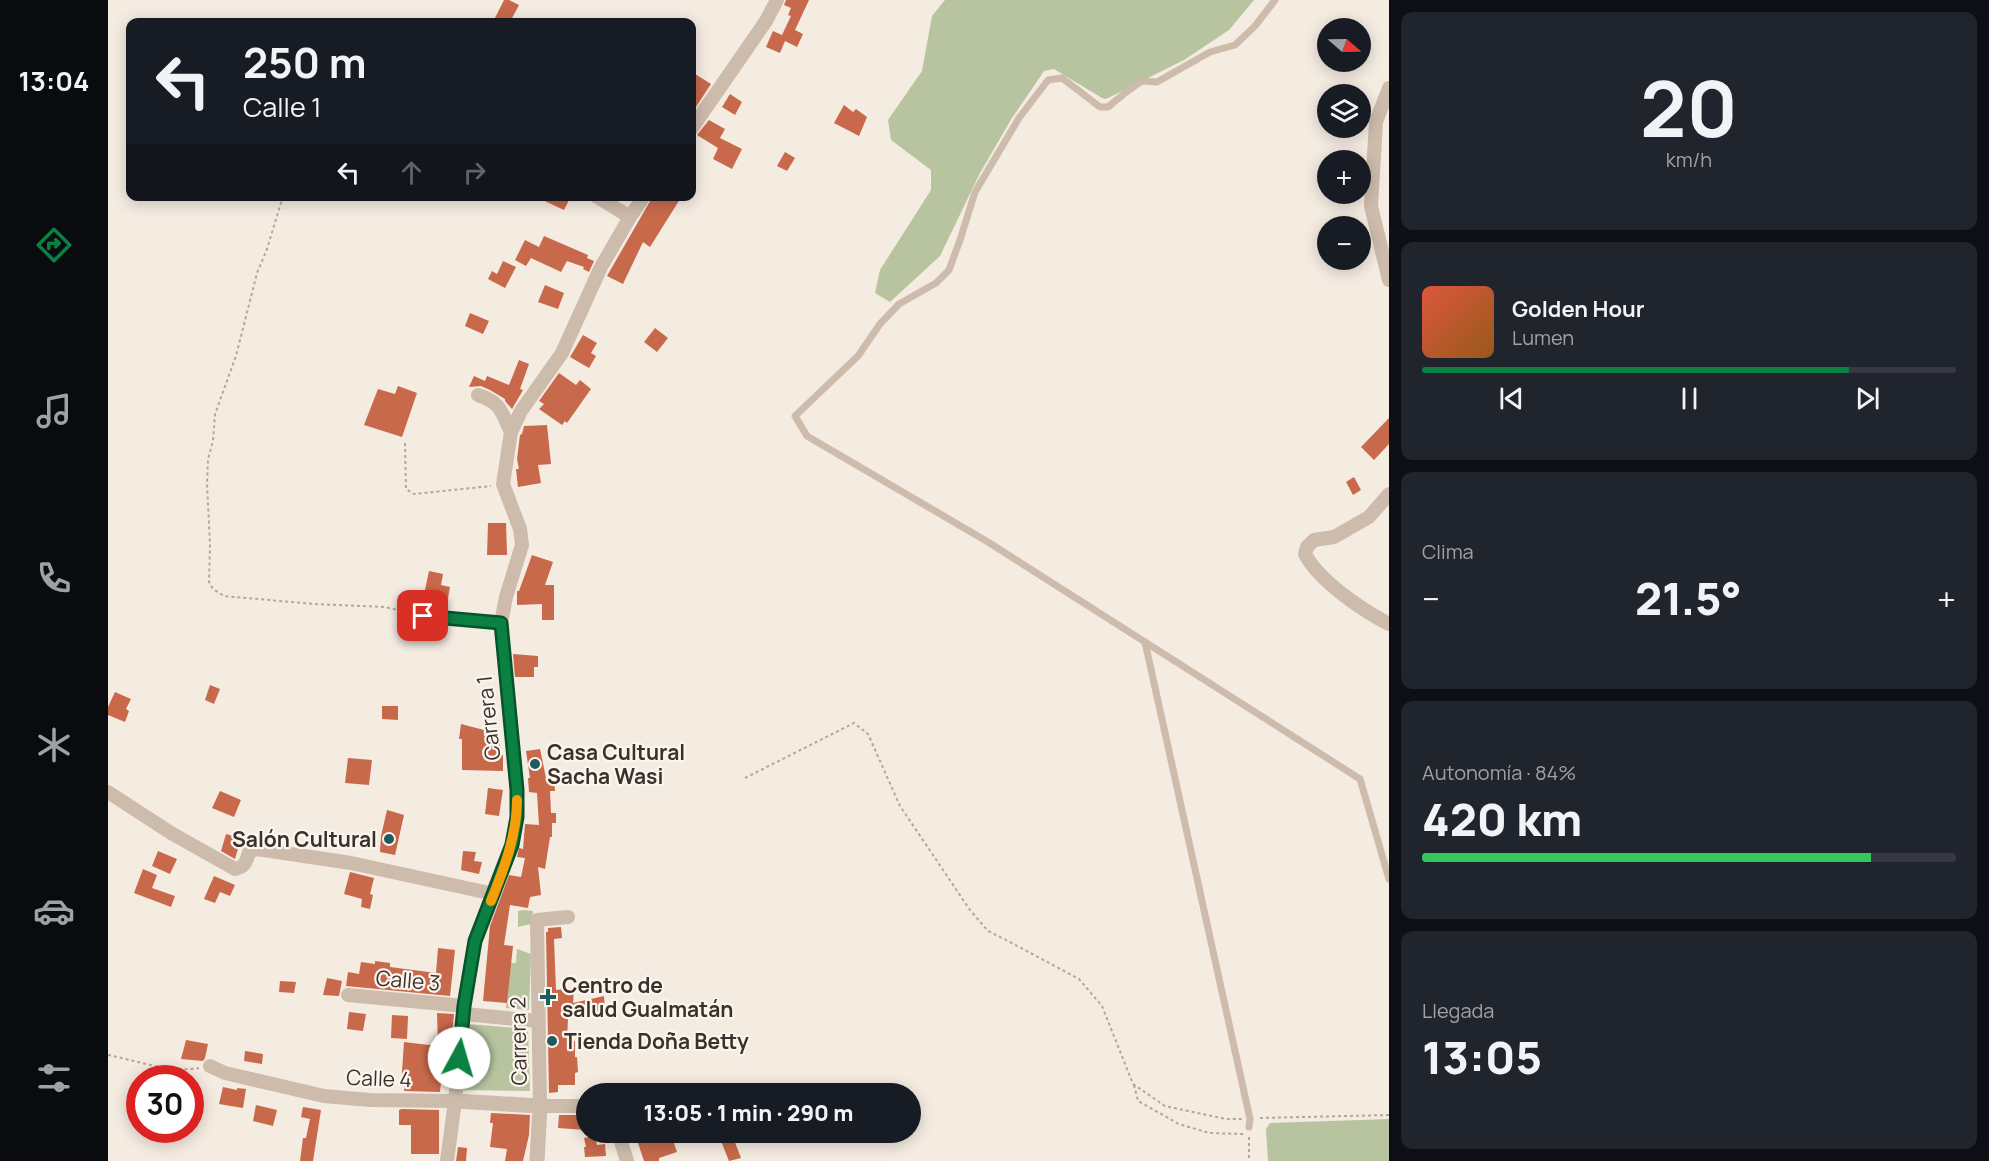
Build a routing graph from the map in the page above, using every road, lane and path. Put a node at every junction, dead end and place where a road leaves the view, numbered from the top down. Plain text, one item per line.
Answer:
1 (777, 0) edge
2 (1275, 0) edge
3 (1389, 88) edge
4 (696, 122) edge
5 (281, 201) edge
6 (604, 201) edge
7 (641, 201) edge
8 (630, 217) junction
9 (1389, 280) edge
10 (478, 395) dead end
11 (511, 432) junction
12 (405, 443) dead end
13 (503, 484) junction
14 (1389, 494) edge
15 (423, 616) joint
16 (501, 623) junction
17 (1389, 624) edge
18 (1145, 642) junction
19 (745, 778) dead end
20 (108, 792) edge
21 (1389, 879) edge
22 (494, 894) junction
23 (568, 917) dead end
24 (348, 995) dead end
25 (464, 1010) junction
26 (538, 1020) junction
27 (108, 1055) edge
28 (210, 1066) joint
29 (1133, 1084) junction
30 (455, 1101) junction
31 (540, 1106) junction
32 (576, 1106) edge
33 (1389, 1115) edge
34 (1250, 1119) junction
35 (1249, 1127) dead end
36 (621, 1143) edge
37 (447, 1161) edge
38 (537, 1161) edge
39 (627, 1161) edge
40 (1249, 1161) edge

1 - 4 street
2 - 18 lane
3 - 9 street
5 - 15 path
6 - 8 street
7 - 8 street, Carrera 1
8 - 11 street, Carrera 1
10 - 11 street
11 - 13 street, Carrera 1
12 - 13 path
13 - 16 street, Carrera 1
14 - 17 street
15 - 16 lane
16 - 22 street, Carrera 1
18 - 21 lane
18 - 34 lane
19 - 29 path
20 - 22 street
22 - 25 street, Carrera 1
23 - 26 street, Carrera 2
24 - 25 street, Calle 3
25 - 26 street, Calle 3
25 - 30 street, Carrera 1
26 - 31 street, Carrera 2
27 - 28 path
28 - 30 street, Calle 4
29 - 34 path
29 - 40 path
30 - 31 street, Calle 4
30 - 37 street, Carrera 1
31 - 32 street, Calle 4
31 - 38 street, Carrera 2
33 - 34 path
34 - 35 lane
36 - 39 street

